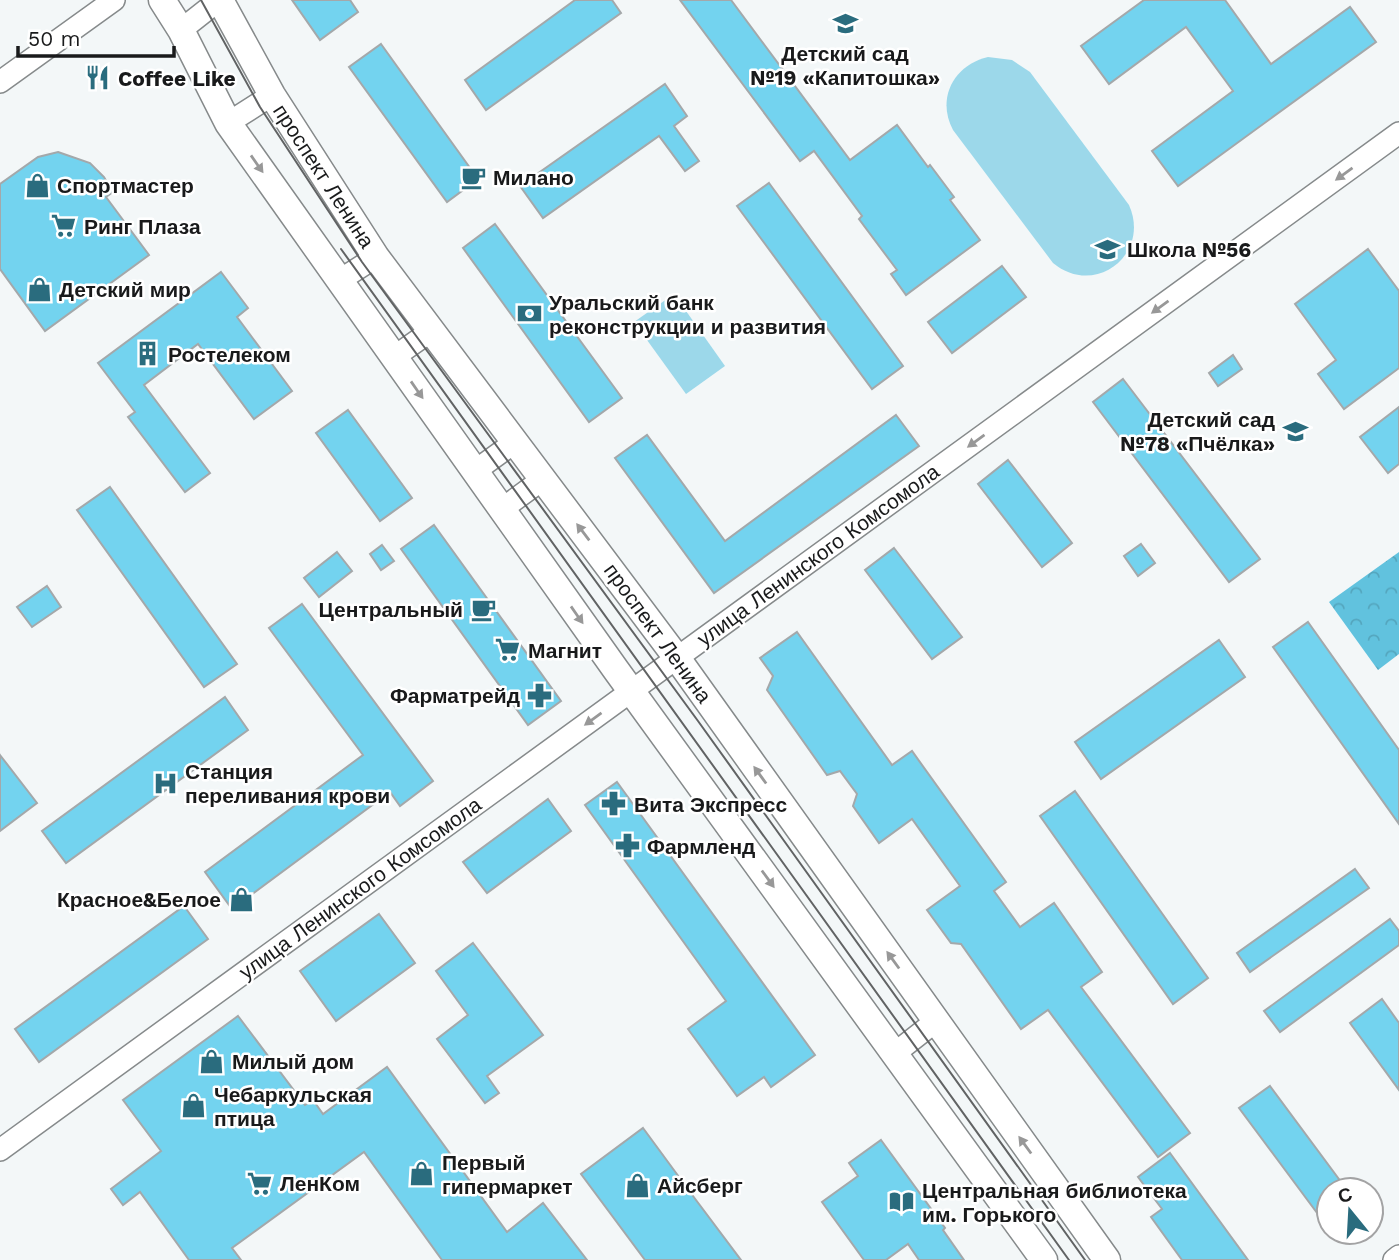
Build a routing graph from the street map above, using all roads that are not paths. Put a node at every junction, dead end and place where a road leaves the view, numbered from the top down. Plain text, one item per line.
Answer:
1 (114, 0) edge
2 (162, 0) edge
3 (220, 0) edge
4 (181, 30) junction
5 (0, 82) edge
6 (272, 95) junction
7 (228, 123) junction
8 (1399, 134) edge
9 (376, 257) junction
10 (340, 280) junction
11 (431, 331) junction
12 (394, 356) junction
13 (515, 442) junction
14 (475, 471) junction
15 (543, 479) junction
16 (502, 509) junction
17 (677, 658) junction
18 (632, 691) junction
19 (936, 1021) junction
20 (894, 1054) junction
21 (0, 1150) edge
22 (1399, 1256) edge
23 (1044, 1260) edge
24 (1107, 1260) edge
25 (1394, 1260) edge

1 - 5 street
2 - 4 main road, проспект Ленина
3 - 4 street
3 - 6 main road, проспект Ленина
4 - 7 main road, проспект Ленина
6 - 7 street
6 - 9 main road, проспект Ленина
7 -> 10 main road, проспект Ленина
8 -> 17 street, улица Ленинского Комсомола
9 - 10 street
9 - 11 main road, проспект Ленина
10 - 12 main road, проспект Ленина
11 - 12 street
11 - 13 main road, проспект Ленина
12 -> 14 main road, проспект Ленина
13 - 14 street
13 - 15 main road, проспект Ленина
14 - 16 main road, проспект Ленина
15 - 16 street
17 -> 15 main road, проспект Ленина
16 -> 18 main road, проспект Ленина
17 - 18 street, улица Ленинского Комсомола
19 -> 17 main road, проспект Ленина
18 -> 20 main road, проспект Ленина
18 -> 21 street, улица Ленинского Комсомола
19 - 20 street
24 -> 19 main road, проспект Ленина
20 - 23 main road, проспект Ленина
22 - 25 street

